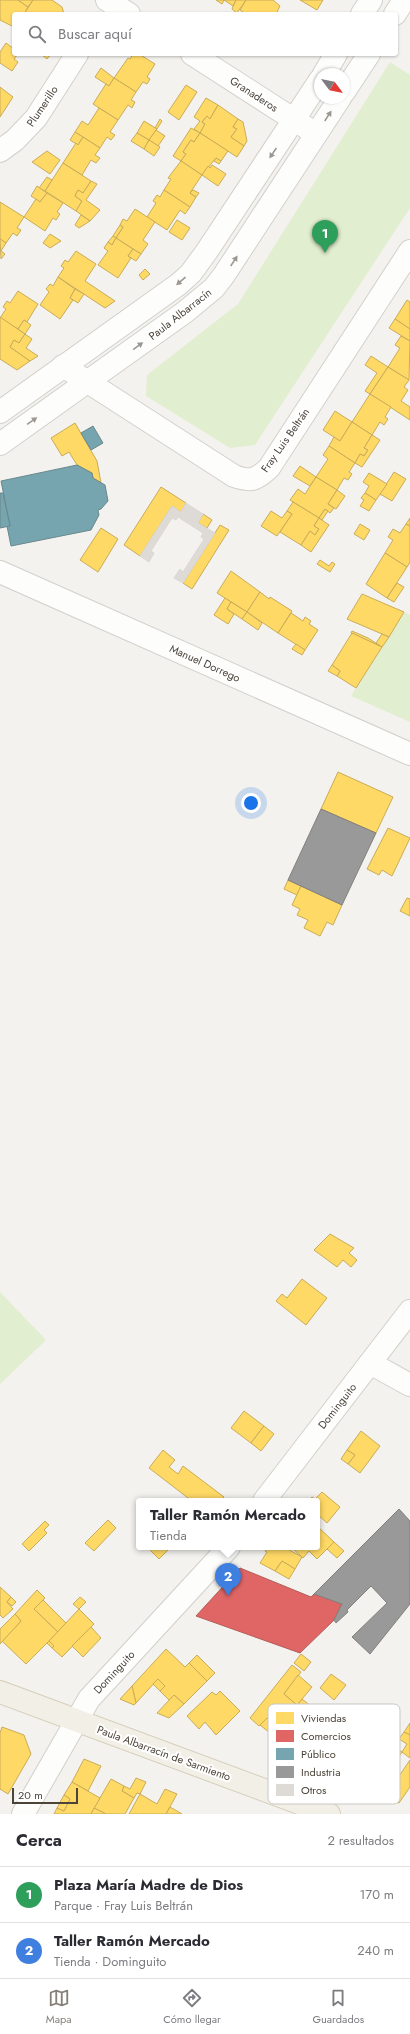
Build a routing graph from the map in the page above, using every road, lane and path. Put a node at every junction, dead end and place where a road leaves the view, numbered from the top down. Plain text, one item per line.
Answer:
1 (371, 0) edge
2 (404, 0) edge
3 (108, 4) edge
4 (125, 12) edge
5 (363, 12) edge
6 (396, 12) edge
7 (76, 56) edge
8 (195, 56) edge
9 (335, 56) edge
10 (368, 56) edge
11 (328, 68) edge
12 (350, 83) edge
13 (314, 89) edge
14 (336, 104) edge
15 (294, 120) junction
16 (316, 134) junction
17 (0, 151) edge
18 (410, 251) edge
19 (63, 366) junction
20 (87, 382) junction
21 (0, 412) edge
22 (0, 444) edge
23 (0, 572) edge
24 (410, 754) edge
25 (410, 1311) edge
26 (370, 1363) junction
27 (410, 1385) edge
28 (266, 1498) edge
29 (226, 1550) edge
30 (0, 1692) edge
31 (76, 1720) junction
32 (268, 1791) edge
33 (302, 1804) edge
34 (23, 1814) edge
35 (329, 1814) edge

1 - 5 street
2 - 6 street
3 - 4 street
7 - 17 street, Plumerillo
8 - 15 street, Granaderos
9 - 11 street
10 - 12 street
13 - 15 street
16 -> 14 street, Paula Albarracín
15 - 16 street, Granaderos
15 -> 19 street
20 -> 16 street, Paula Albarracín
18 - 20 street, Fray Luis Beltrán
19 - 20 street, Fray Luis Beltrán
19 - 21 street
22 -> 20 street, Paula Albarracín
23 - 24 street, Manuel Dorrego
25 - 26 street, Dominguito
26 - 27 street
26 - 28 street, Dominguito
29 - 31 street, Dominguito
30 - 31 main road, Paula Albarracín de Sarmiento
31 - 32 main road, Paula Albarracín de Sarmiento
31 - 34 street, Dominguito
33 - 35 main road, Paula Albarracín de Sarmiento

